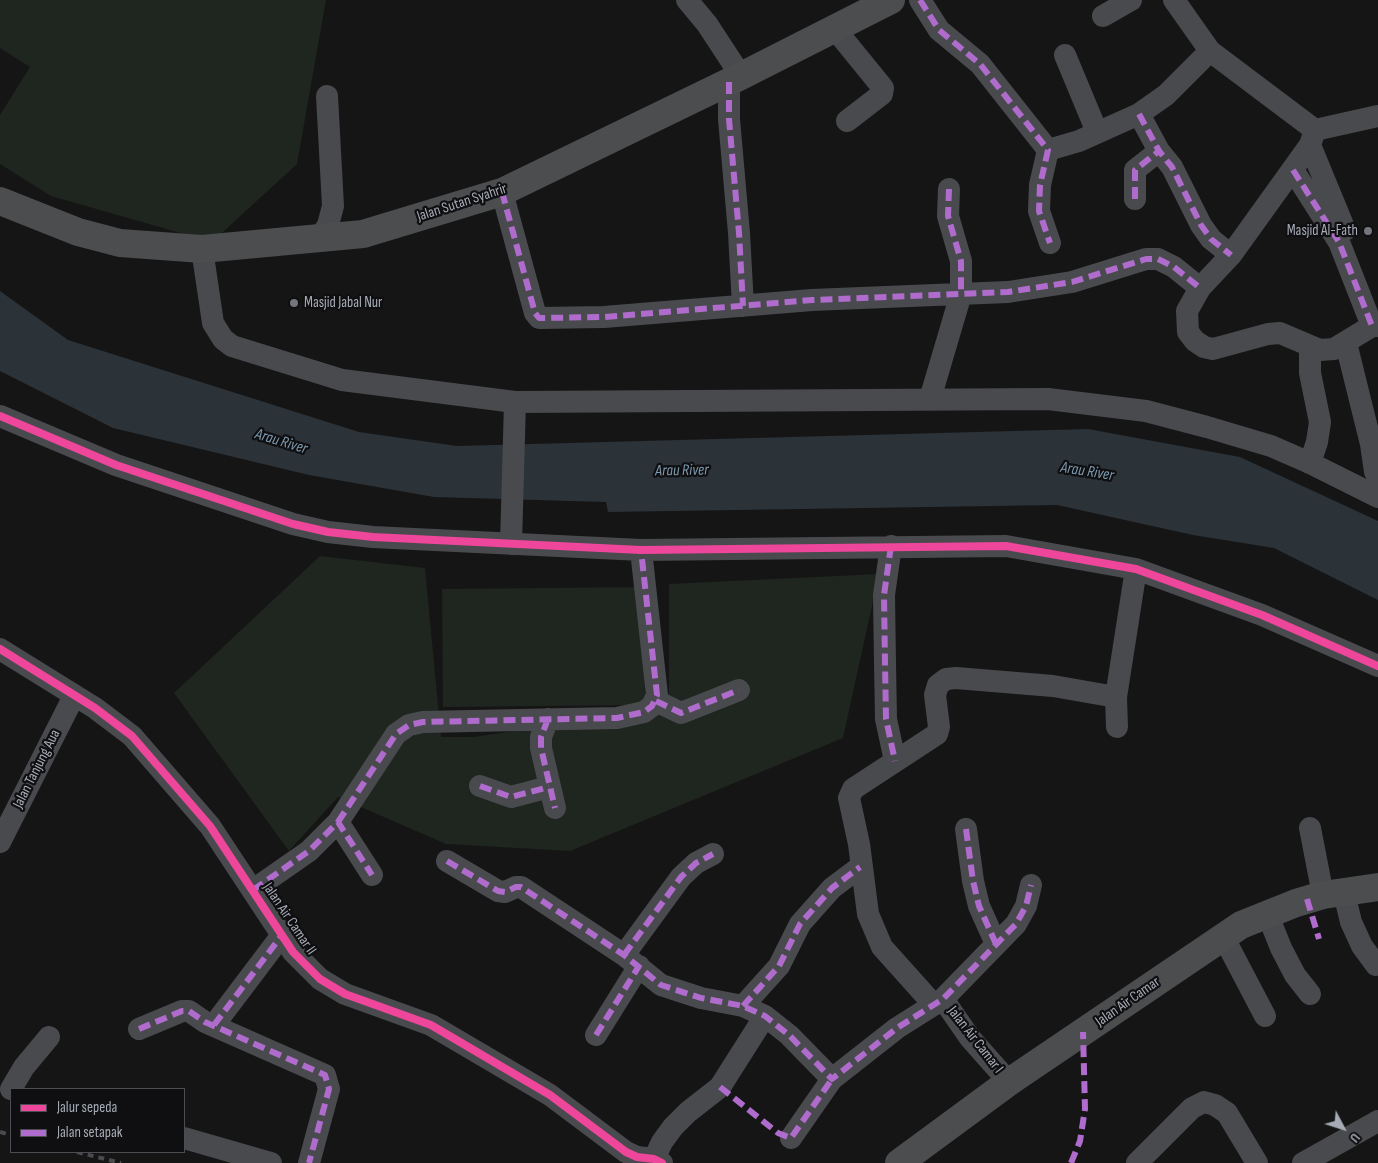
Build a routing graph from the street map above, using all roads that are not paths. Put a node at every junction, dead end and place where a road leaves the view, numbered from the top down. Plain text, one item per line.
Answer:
1 (687, 0) edge
2 (891, 0) edge
3 (920, 0) edge
4 (1131, 0) edge
5 (1174, 0) edge
6 (862, 7) edge
7 (1103, 16) dead end
8 (835, 29) junction
9 (1210, 51) junction
10 (1065, 55) dead end
11 (735, 79) junction
12 (327, 96) dead end
13 (1139, 114) junction
14 (1378, 116) edge
15 (847, 121) dead end
16 (1097, 132) junction
17 (1312, 138) junction
18 (1048, 150) junction
19 (1159, 151) junction
20 (1293, 170) junction
21 (949, 189) dead end
22 (502, 192) junction
23 (1135, 199) dead end
24 (0, 201) edge
25 (320, 238) junction
26 (1050, 243) dead end
27 (1352, 247) dead end
28 (202, 249) junction
29 (1232, 255) junction
30 (1200, 288) junction
31 (961, 294) junction
32 (743, 306) junction
33 (1375, 326) edge
34 (1346, 343) junction
35 (1310, 347) junction
36 (930, 399) junction
37 (515, 402) junction
38 (0, 416) edge
39 (1310, 463) junction
40 (1378, 476) edge
41 (1378, 496) edge
42 (511, 544) junction
43 (891, 546) junction
44 (642, 550) junction
45 (1136, 569) junction
46 (0, 649) edge
47 (1378, 666) edge
48 (739, 690) dead end
49 (74, 696) junction
50 (1116, 697) junction
51 (656, 701) junction
52 (548, 719) junction
53 (1117, 727) dead end
54 (895, 761) junction
55 (480, 786) dead end
56 (338, 822) junction
57 (1310, 828) dead end
58 (966, 829) dead end
59 (0, 842) edge
60 (713, 854) dead end
61 (446, 860) dead end
62 (860, 867) junction
63 (372, 875) dead end
64 (1031, 885) dead end
65 (1378, 887) edge
66 (253, 890) junction
67 (1333, 894) junction
68 (1267, 913) junction
69 (282, 935) junction
70 (1223, 936) junction
71 (996, 944) junction
72 (631, 960) junction
73 (1376, 966) dead end
74 (1310, 994) dead end
75 (939, 1002) junction
76 (743, 1006) junction
77 (765, 1016) junction
78 (1265, 1016) dead end
79 (214, 1025) junction
80 (139, 1029) dead end
81 (596, 1034) dead end
82 (48, 1037) dead end
83 (832, 1079) junction
84 (1009, 1082) junction
85 (12, 1088) edge
86 (1378, 1121) edge
87 (185, 1138) edge
88 (790, 1138) dead end
89 (1327, 1157) edge
90 (658, 1161) edge
91 (271, 1163) edge
92 (309, 1163) edge
93 (899, 1163) edge
94 (1137, 1163) edge
95 (1257, 1163) edge
96 (1303, 1163) edge

1 - 11 street
2 - 6 main road, Jalan Sutan Syahrir
3 - 18 street
4 - 7 street
5 - 9 street
6 - 8 main road, Jalan Sutan Syahrir
8 - 11 main road, Jalan Sutan Syahrir
8 - 15 street
9 - 13 street
9 - 17 street
10 - 16 street
11 - 22 main road, Jalan Sutan Syahrir
11 - 32 street
12 - 25 street
13 - 16 street
13 - 19 street
14 - 17 street
16 - 18 street
17 - 20 street
17 - 27 street
18 - 26 street
19 - 23 street
19 - 29 street
20 - 29 street
20 - 33 street
21 - 31 street
22 - 25 main road, Jalan Sutan Syahrir
22 - 32 street
24 - 28 main road, Jalan Sutan Syahrir
25 - 28 main road, Jalan Sutan Syahrir
28 - 37 street
29 - 30 street
30 - 31 street
30 - 35 street
31 - 32 street
31 - 36 street
33 - 34 street
34 - 35 street
34 - 40 street
35 - 39 street
36 - 37 street
36 - 39 street
37 - 42 street
38 - 42 street
39 - 41 street
42 - 44 street
43 - 44 street
43 - 45 street
43 - 54 street
44 - 51 street
45 - 47 street
45 - 50 street
46 - 49 street, Jalan Air Camar II
48 - 51 street
49 - 59 street, Jalan Tanjung Aua
49 - 66 street, Jalan Air Camar II
50 - 53 street
50 - 54 street, Jalan Air Camar I
51 - 52 street
52 - 55 street
52 - 56 street
54 - 62 street, Jalan Air Camar I
56 - 63 street
56 - 66 street
57 - 67 street
58 - 71 street
60 - 72 street
61 - 72 street
62 - 75 street, Jalan Air Camar I
62 - 76 street
64 - 71 street
65 - 67 main road, Jalan Air Camar
66 - 69 street, Jalan Air Camar II
67 - 68 main road, Jalan Air Camar
67 - 73 street
68 - 70 main road, Jalan Air Camar
68 - 74 street
69 - 79 street
69 - 90 street, Jalan Air Camar II
70 - 78 street
70 - 84 main road, Jalan Air Camar
71 - 75 street
72 - 76 street
72 - 81 street
75 - 83 street
75 - 84 street, Jalan Air Camar I
76 - 77 street
77 - 83 street
77 - 90 street
79 - 80 street
79 - 92 street
82 - 85 street
83 - 88 street
84 - 93 main road, Jalan Air Camar
86 - 89 street
87 - 91 street
89 - 96 street
94 - 95 street

